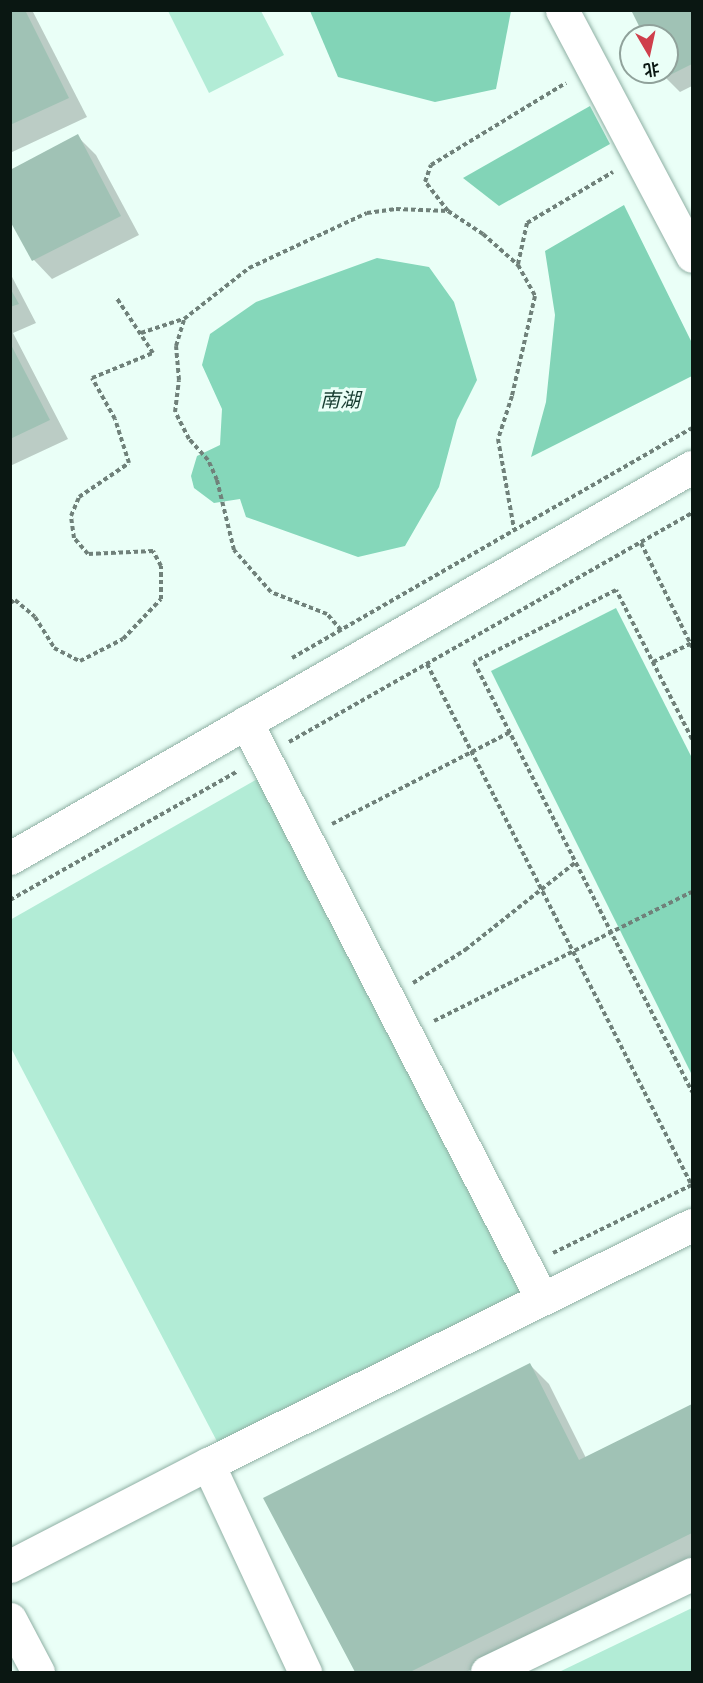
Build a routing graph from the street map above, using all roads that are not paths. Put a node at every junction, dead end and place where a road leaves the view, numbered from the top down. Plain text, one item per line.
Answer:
1 (562, 10) edge
2 (693, 256) edge
3 (693, 467) edge
4 (246, 722) junction
5 (10, 858) edge
6 (693, 1225) edge
7 (542, 1299) junction
8 (207, 1464) junction
9 (10, 1566) edge
10 (693, 1574) edge
11 (10, 1619) edge
12 (38, 1672) edge
13 (305, 1672) edge
14 (487, 1672) edge

1 - 2 street
3 - 4 street
4 - 5 street
4 - 7 street
6 - 7 street
7 - 8 street
8 - 9 street
8 - 13 street
10 - 14 street
11 - 12 street

